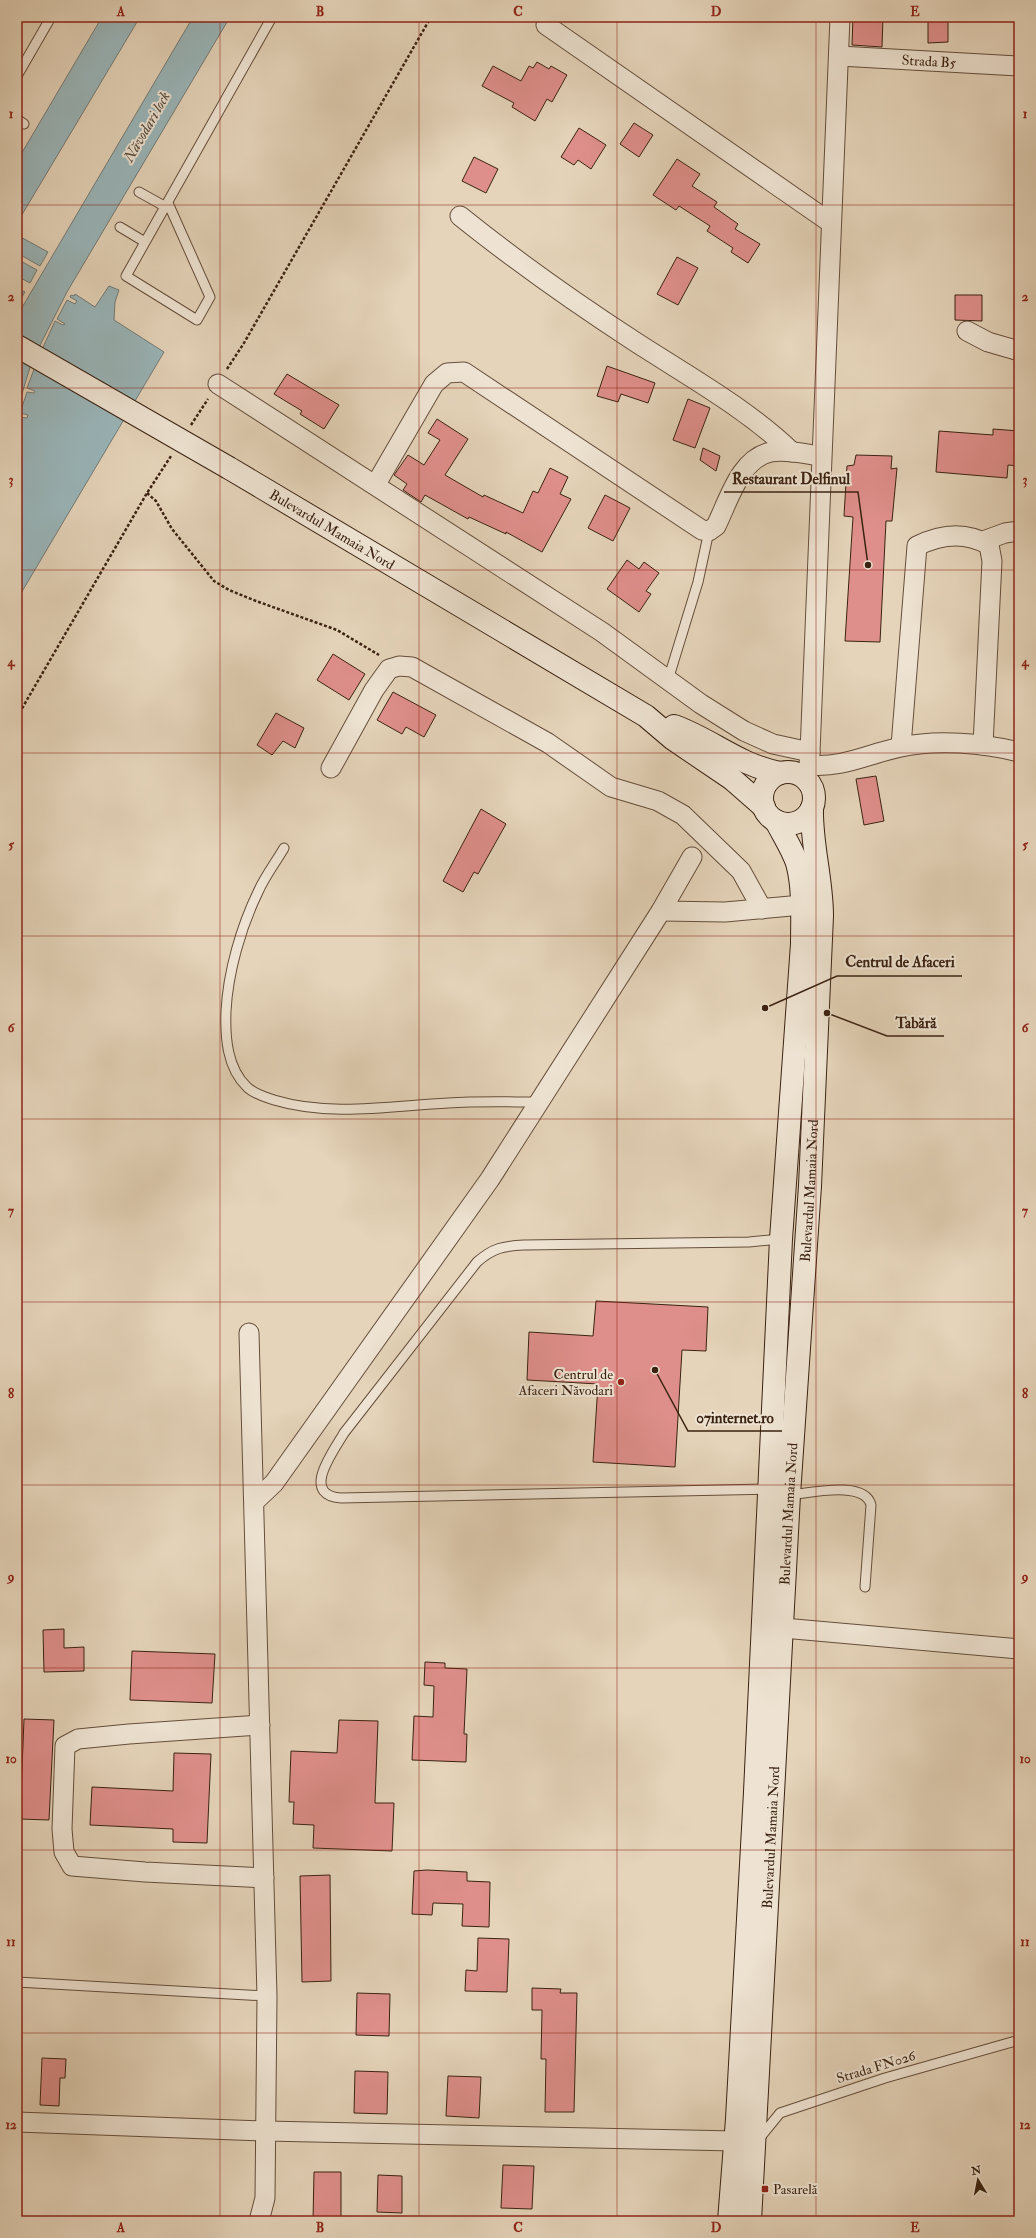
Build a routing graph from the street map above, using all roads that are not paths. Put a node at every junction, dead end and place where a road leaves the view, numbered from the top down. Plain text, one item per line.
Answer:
1 (51, 17) edge
2 (272, 17) edge
3 (840, 17) edge
4 (546, 25) dead end
5 (839, 56) junction
6 (1019, 66) edge
7 (17, 76) edge
8 (139, 192) dead end
9 (167, 205) junction
10 (460, 216) dead end
11 (831, 223) junction
12 (120, 227) dead end
13 (145, 242) junction
14 (967, 331) dead end
15 (17, 346) edge
16 (1019, 351) edge
17 (218, 384) dead end
18 (792, 452) junction
19 (821, 456) junction
20 (376, 484) junction
21 (709, 531) junction
22 (1019, 531) edge
23 (983, 542) junction
24 (668, 680) junction
25 (646, 716) junction
26 (983, 745) junction
27 (901, 746) junction
28 (1019, 752) edge
29 (807, 765) junction
30 (331, 768) dead end
31 (780, 773) junction
32 (812, 808) junction
33 (770, 814) junction
34 (284, 848) dead end
35 (692, 857) dead end
36 (802, 905) junction
37 (762, 908) junction
38 (661, 911) junction
39 (539, 1102) junction
40 (781, 1239) junction
41 (249, 1333) dead end
42 (780, 1492) junction
43 (254, 1501) junction
44 (865, 1587) dead end
45 (783, 1628) junction
46 (1019, 1649) edge
47 (260, 1725) junction
48 (264, 1878) junction
49 (17, 1982) edge
50 (267, 1996) junction
51 (1019, 2040) edge
52 (17, 2122) edge
53 (266, 2131) junction
54 (746, 2142) junction
55 (260, 2221) edge
56 (729, 2221) edge
57 (750, 2221) edge

1 - 7 lane
2 - 9 lane
3 - 5 street
4 - 11 street
5 - 6 street, Strada B5
5 - 11 street
8 - 9 lane
9 - 13 lane
9 - 13 lane
10 - 18 street
11 - 19 street
12 - 13 lane
14 - 16 street
15 - 25 main road, Bulevardul Mamaia Nord, bridge
17 - 20 street
18 - 19 street
18 - 21 street
19 - 29 street
20 - 21 street
20 - 24 street
21 - 24 lane
22 - 23 street
23 - 26 street
23 - 27 street
24 - 29 street
25 - 31 main road, Bulevardul Mamaia Nord
25 - 33 main road, Bulevardul Mamaia Nord
26 - 27 street
26 - 28 street
27 - 29 street
29 - 31 main road, Bulevardul Mamaia Nord
29 - 32 main road, Bulevardul Mamaia Nord
30 - 37 street
31 - 33 main road
32 - 33 main road
32 - 42 main road, Bulevardul Mamaia Nord
33 - 36 main road, Bulevardul Mamaia Nord
34 - 39 lane
35 - 38 street
36 - 37 street
36 - 40 main road, Bulevardul Mamaia Nord
37 - 38 street
38 - 39 street
39 - 43 street
40 - 42 main road, Bulevardul Mamaia Nord
40 - 42 lane
41 - 43 street
42 - 44 lane
42 - 45 main road, Bulevardul Mamaia Nord
42 - 54 main road, Bulevardul Mamaia Nord
43 - 47 street
45 - 46 street
45 - 54 main road, Bulevardul Mamaia Nord
47 - 48 street
47 - 48 street
48 - 50 street
49 - 50 lane
50 - 53 street
51 - 54 lane, Strada FN026
52 - 53 street
53 - 54 street
53 - 55 street
54 - 56 main road, Bulevardul Mamaia Nord
54 - 57 main road, Bulevardul Mamaia Nord

